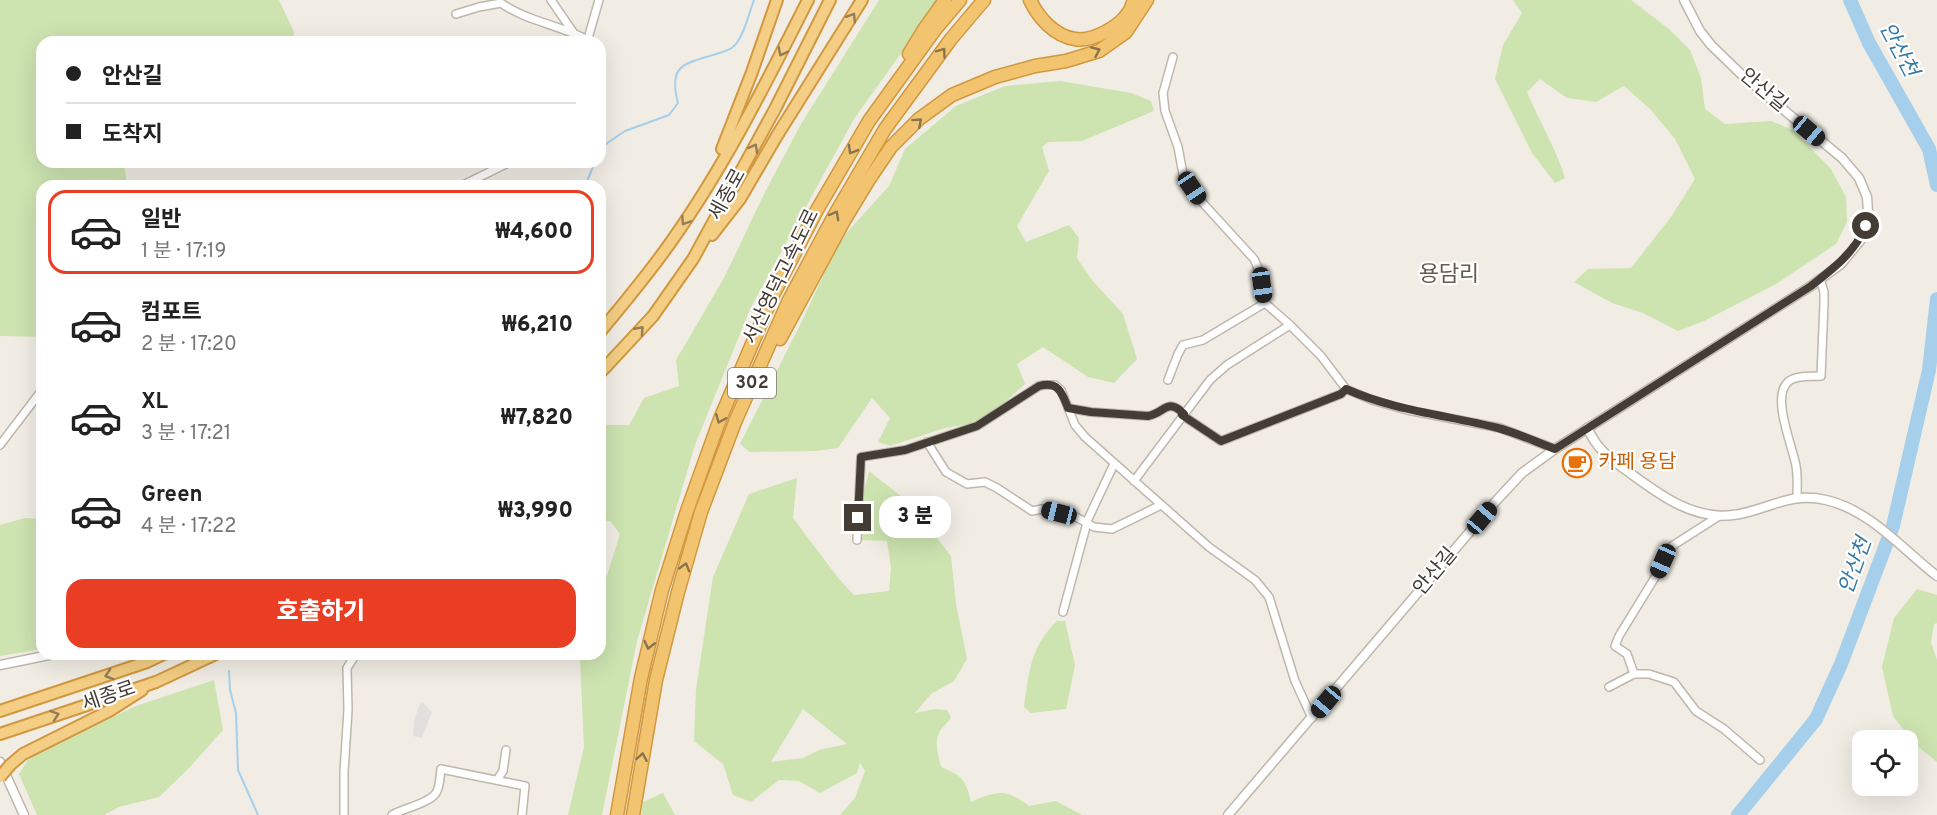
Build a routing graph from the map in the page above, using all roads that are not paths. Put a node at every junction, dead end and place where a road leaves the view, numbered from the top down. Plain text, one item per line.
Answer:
1 (551, 0) edge
2 (599, 0) edge
3 (777, 0) edge
4 (808, 0) edge
5 (830, 0) edge
6 (862, 0) edge
7 (945, 0) edge
8 (960, 0) edge
9 (984, 0) edge
10 (1030, 0) edge
11 (1134, 0) edge
12 (1147, 0) edge
13 (1684, 0) edge
14 (456, 14) dead end
15 (573, 32) junction
16 (580, 36) edge
17 (589, 36) edge
18 (1173, 57) dead end
19 (869, 121) junction
20 (498, 168) edge
21 (473, 180) edge
22 (705, 190) junction
23 (693, 259) junction
24 (1820, 279) junction
25 (1264, 303) junction
26 (606, 324) edge
27 (1290, 325) junction
28 (606, 367) edge
29 (1168, 380) dead end
30 (1346, 389) junction
31 (36, 398) edge
32 (1068, 408) junction
33 (1183, 414) junction
34 (735, 422) junction
35 (1587, 428) junction
36 (927, 442) junction
37 (0, 445) edge
38 (1555, 449) junction
39 (1114, 464) junction
40 (1134, 481) junction
41 (1797, 498) junction
42 (1161, 505) junction
43 (1719, 516) junction
44 (1087, 523) junction
45 (857, 540) dead end
46 (1937, 576) edge
47 (1063, 612) dead end
48 (36, 658) edge
49 (151, 660) edge
50 (203, 660) edge
51 (352, 660) edge
52 (0, 665) edge
53 (1634, 674) junction
54 (156, 682) junction
55 (1609, 687) dead end
56 (0, 711) edge
57 (1312, 718) junction
58 (0, 734) edge
59 (506, 750) dead end
60 (1760, 760) dead end
61 (5, 764) edge
62 (0, 777) edge
63 (497, 780) junction
64 (24, 815) edge
65 (344, 815) edge
66 (392, 815) edge
67 (522, 815) edge
68 (617, 815) edge
69 (633, 815) edge
70 (1228, 815) edge

1 - 15 street
2 - 17 street
3 - 22 highway
4 -> 22 highway, 세종로
23 -> 5 highway, 세종로
23 -> 6 highway
7 - 19 highway
8 - 19 highway, 서산영덕고속도로 / 302
34 -> 9 highway, 서산영덕고속도로 / 302
10 - 11 highway
34 -> 12 highway
13 - 24 street, 안산길
14 - 15 street
15 - 16 street
18 - 25 street
19 -> 68 highway, 서산영덕고속도로 / 302
20 - 21 street
22 -> 26 highway, 세종로
28 -> 23 highway, 세종로
24 - 35 street, 안산길
24 - 41 street
25 - 27 street
25 - 29 street
27 - 30 street
27 - 33 street
30 - 33 street
30 - 38 street
31 - 37 street
32 - 33 street
32 - 36 street
32 - 39 street
33 - 40 street
69 -> 34 highway, 서산영덕고속도로 / 302
35 - 38 street, 안산길
35 - 43 street
36 - 44 street
36 - 45 street
38 - 57 street, 안산길
39 - 40 street
39 - 44 street
40 - 42 street
41 - 43 street
41 - 46 street
42 - 44 street
42 - 57 street
43 - 53 street
44 - 47 street
48 - 52 street
49 -> 56 highway, 세종로
50 - 54 highway, 세종로
51 - 65 street
53 - 55 street
53 - 60 street
58 -> 54 highway, 세종로
54 - 61 highway
57 - 70 street, 안산길
59 - 63 street
61 - 62 highway, bridge
61 - 64 street
63 - 66 street
63 - 67 street

